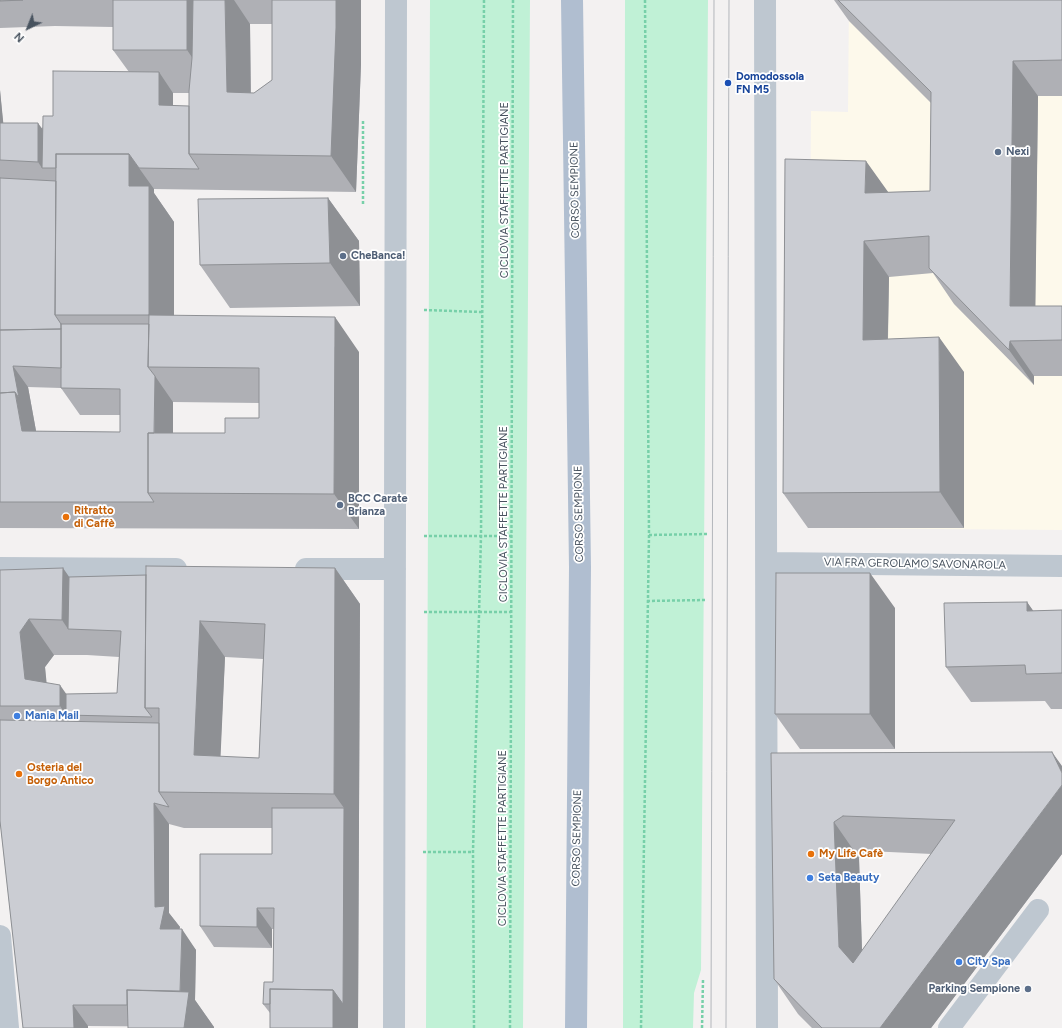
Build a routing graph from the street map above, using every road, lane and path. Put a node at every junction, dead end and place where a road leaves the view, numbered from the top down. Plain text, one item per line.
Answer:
1 (396, 0) edge
2 (484, 0) edge
3 (513, 0) edge
4 (572, 0) edge
5 (645, 0) edge
6 (765, 0) edge
7 (363, 121) dead end
8 (363, 204) dead end
9 (424, 310) dead end
10 (482, 312) junction
11 (649, 534) junction
12 (709, 534) dead end
13 (423, 536) dead end
14 (481, 536) junction
15 (513, 536) junction
16 (768, 563) junction
17 (1062, 566) edge
18 (0, 568) edge
19 (199, 569) edge
20 (287, 569) edge
21 (395, 569) junction
22 (706, 600) dead end
23 (647, 601) junction
24 (424, 612) dead end
25 (478, 612) junction
26 (511, 612) junction
27 (422, 852) dead end
28 (473, 852) junction
29 (1038, 910) dead end
30 (0, 936) edge
31 (702, 980) dead end
32 (8, 1028) edge
33 (394, 1028) edge
34 (474, 1028) edge
35 (510, 1028) edge
36 (576, 1028) edge
37 (641, 1028) edge
38 (702, 1028) edge
39 (767, 1028) edge
40 (949, 1028) edge

1 - 21 street
2 - 10 path
3 - 15 path, CICLOVIA STAFFETTE PARTIGIANE
4 - 36 main road, CORSO SEMPIONE
5 - 11 path
6 - 16 street
7 - 8 path
9 - 10 path
10 - 14 path
11 - 12 path
11 - 23 path
13 - 14 path
14 - 15 path
14 - 25 path
15 - 26 path, CICLOVIA STAFFETTE PARTIGIANE
16 - 17 street, VIA FRA GEROLAMO SAVONAROLA
16 - 39 street
18 - 19 street
20 - 21 street
21 - 33 street
22 - 23 path
23 - 37 path
24 - 25 path
25 - 26 path
25 - 28 path
26 - 35 path, CICLOVIA STAFFETTE PARTIGIANE
27 - 28 path
28 - 34 path
29 - 40 street
30 - 32 street
31 - 38 path

